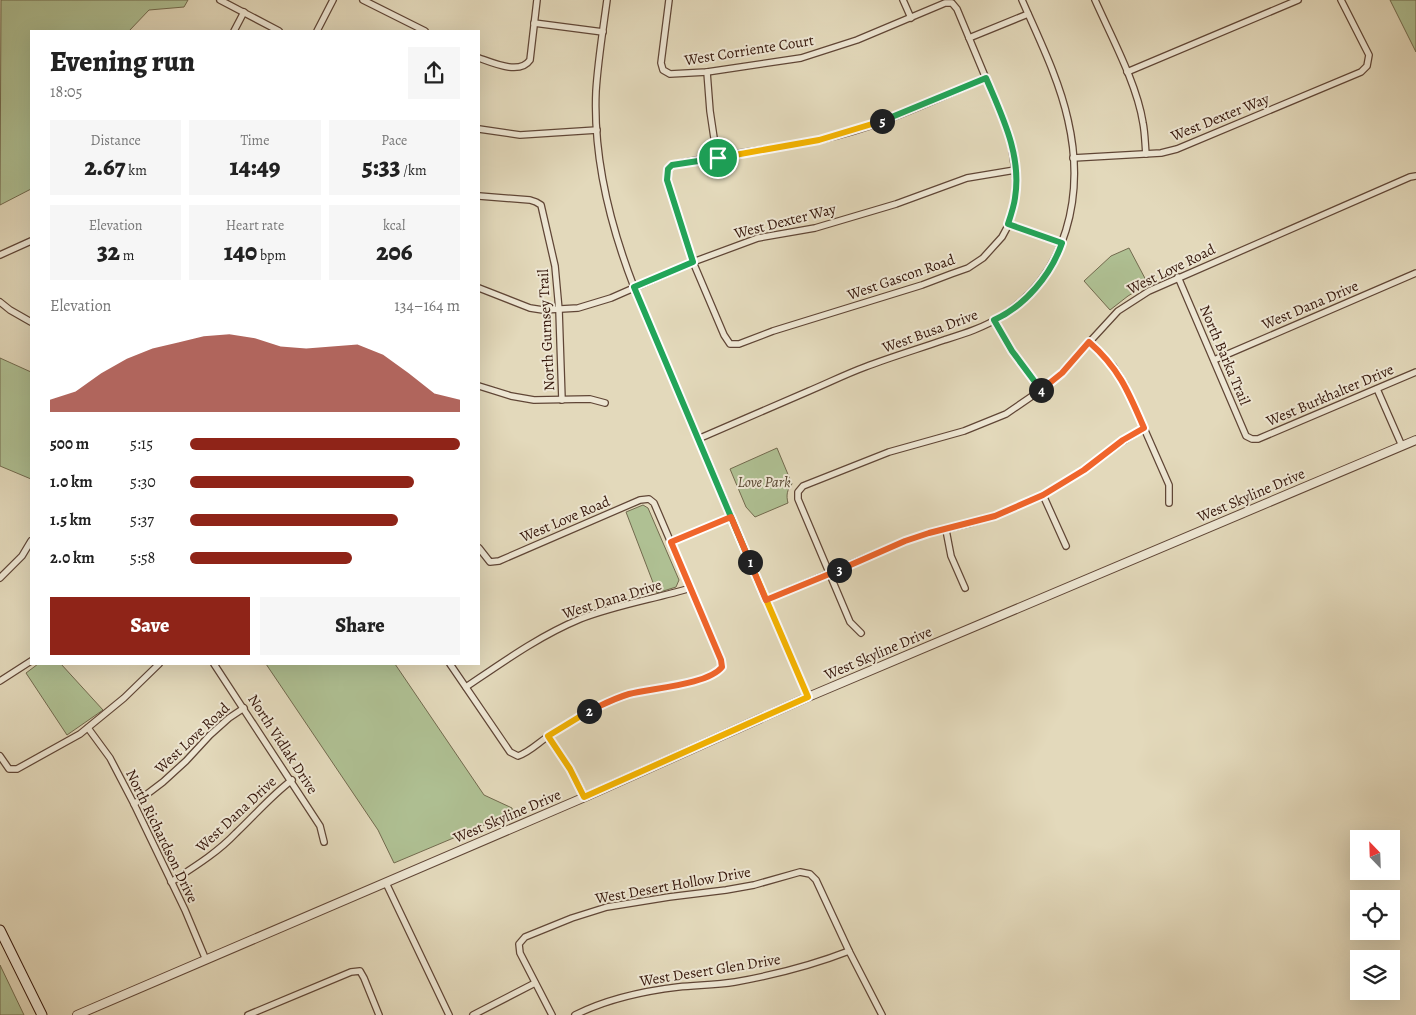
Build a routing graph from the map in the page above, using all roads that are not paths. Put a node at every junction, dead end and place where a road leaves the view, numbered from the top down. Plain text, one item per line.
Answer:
1 (220, 0) edge
2 (333, 0) edge
3 (363, 0) edge
4 (537, 0) edge
5 (606, 0) edge
6 (670, 0) edge
7 (903, 0) edge
8 (1022, 0) edge
9 (1095, 0) edge
10 (1298, 0) edge
11 (1341, 0) edge
12 (952, 3) joint
13 (244, 12) junction
14 (1028, 14) junction
15 (911, 18) junction
16 (534, 23) junction
17 (235, 30) edge
18 (277, 30) edge
19 (318, 30) edge
20 (423, 30) edge
21 (602, 32) junction
22 (969, 38) junction
23 (480, 58) edge
24 (707, 72) junction
25 (1127, 72) junction
26 (986, 78) junction
27 (480, 129) edge
28 (597, 130) junction
29 (1146, 154) junction
30 (718, 158) junction
31 (1074, 158) junction
32 (1015, 170) junction
33 (1416, 176) edge
34 (480, 196) edge
35 (1008, 224) junction
36 (30, 241) edge
37 (1062, 243) junction
38 (0, 255) edge
39 (693, 262) junction
40 (1416, 273) edge
41 (1178, 277) junction
42 (634, 287) junction
43 (480, 288) edge
44 (0, 302) edge
45 (559, 310) junction
46 (994, 320) junction
47 (30, 321) edge
48 (1089, 342) junction
49 (1214, 360) junction
50 (1416, 372) edge
51 (480, 386) edge
52 (1376, 389) junction
53 (1041, 390) junction
54 (562, 400) junction
55 (605, 403) dead end
56 (1144, 428) junction
57 (698, 439) junction
58 (1252, 439) joint
59 (1416, 440) edge
60 (1402, 446) junction
61 (1043, 495) junction
62 (1169, 504) dead end
63 (731, 517) junction
64 (946, 530) junction
65 (671, 542) junction
66 (30, 543) edge
67 (1066, 546) dead end
68 (480, 549) edge
69 (829, 574) junction
70 (0, 578) edge
71 (690, 588) junction
72 (965, 588) dead end
73 (766, 600) junction
74 (862, 633) dead end
75 (30, 663) edge
76 (159, 665) edge
77 (215, 665) edge
78 (451, 665) edge
79 (0, 681) edge
80 (466, 687) junction
81 (808, 697) junction
82 (244, 708) junction
83 (88, 728) junction
84 (548, 736) junction
85 (0, 756) edge
86 (292, 780) junction
87 (584, 797) junction
88 (134, 804) junction
89 (324, 842) dead end
90 (171, 882) junction
91 (386, 882) junction
92 (0, 930) edge
93 (849, 951) junction
94 (206, 960) junction
95 (535, 983) junction
96 (42, 1015) edge
97 (77, 1015) edge
98 (248, 1015) edge
99 (379, 1015) edge
100 (449, 1015) edge
101 (473, 1015) edge
102 (552, 1015) edge
103 (576, 1015) edge
104 (882, 1015) edge

1 - 13 street
2 - 19 street
3 - 20 street
4 - 16 street
5 - 21 street
6 - 24 street, West Corriente Court
7 - 15 street
8 - 14 street, West Busa Drive
9 - 25 street
10 - 25 street
11 - 29 street, West Dexter Way
12 - 15 street, West Corriente Court
12 - 22 street, West Gascon Road
13 - 17 street
13 - 18 street
14 - 22 street
14 - 31 street, West Busa Drive
15 - 24 street, West Corriente Court
16 - 21 street
16 - 23 street
21 - 28 street
22 - 26 street, West Gascon Road
24 - 30 street
25 - 29 street
26 - 30 street
26 - 32 street, West Gascon Road
27 - 28 street
28 - 42 street
29 - 31 street, West Dexter Way
30 - 39 street
31 - 37 street, West Busa Drive
32 - 35 street, West Gascon Road
32 - 39 street, West Dexter Way
33 - 41 street, West Love Road
34 - 45 street, North Gurnsey Trail
35 - 37 street
35 - 39 street, West Gascon Road
36 - 38 street
37 - 46 street, West Busa Drive
39 - 42 street, West Dexter Way
40 - 49 street, West Dana Drive
41 - 48 street, West Love Road
41 - 49 street, North Barka Trail
42 - 45 street, West Dexter Way
42 - 57 street
43 - 45 street, West Dexter Way
44 - 47 street
45 - 54 street, North Gurnsey Trail
46 - 53 street
46 - 57 street, West Busa Drive
48 - 53 street, West Love Road
48 - 56 street
49 - 58 street, North Barka Trail
50 - 52 street, West Burkhalter Drive
51 - 54 street
52 - 58 street, West Burkhalter Drive
52 - 60 street
53 - 69 street, West Love Road
54 - 55 street
56 - 61 street
56 - 62 street
57 - 63 street
59 - 60 street, West Skyline Drive
60 - 81 street, West Skyline Drive
61 - 64 street
61 - 67 street
63 - 65 street
63 - 73 street
64 - 69 street
64 - 72 street
65 - 68 street, West Love Road
65 - 71 street
66 - 70 street
69 - 73 street
69 - 74 street
71 - 80 street, West Dana Drive
71 - 84 street
73 - 81 street
75 - 79 street
76 - 83 street
77 - 82 street, North Vidlak Drive
78 - 80 street
80 - 84 street
81 - 87 street, West Skyline Drive
82 - 86 street, North Vidlak Drive
82 - 88 street, West Love Road
83 - 85 street
83 - 88 street, North Richardson Drive
84 - 87 street
86 - 89 street, North Vidlak Drive
86 - 90 street, West Dana Drive
87 - 91 street, West Skyline Drive
88 - 90 street, North Richardson Drive
90 - 94 street, North Richardson Drive
91 - 94 street, West Skyline Drive
91 - 100 street
92 - 96 main road
93 - 95 street, West Desert Hollow Drive
93 - 103 street, West Desert Glen Drive
93 - 104 street
94 - 97 street, West Skyline Drive
95 - 101 street
95 - 102 street
98 - 99 street

